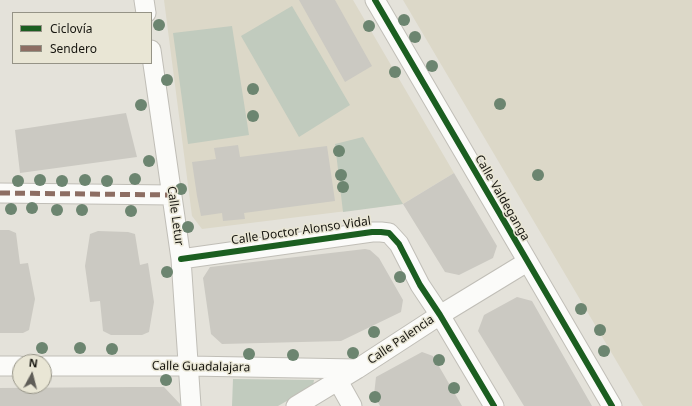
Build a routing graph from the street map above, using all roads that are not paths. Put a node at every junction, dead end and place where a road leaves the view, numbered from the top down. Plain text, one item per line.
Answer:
1 (144, 0) edge
2 (375, 0) edge
3 (146, 12) edge
4 (152, 57) edge
5 (0, 193) edge
6 (172, 195) junction
7 (181, 259) junction
8 (527, 262) junction
9 (440, 314) junction
10 (0, 366) edge
11 (12, 366) edge
12 (52, 366) edge
13 (188, 366) junction
14 (357, 370) junction
15 (338, 381) junction
16 (191, 406) edge
17 (296, 406) edge
18 (352, 406) edge
19 (494, 406) edge
20 (612, 406) edge

1 - 3 street
2 - 8 street, Calle Valdeganga
4 - 6 street, Calle Letur
5 - 6 street
6 - 7 street, Calle Letur
7 - 9 street, Calle Doctor Alonso Vidal
7 - 13 street, Calle Letur
8 - 9 street, Calle Palencia
8 - 20 street, Calle Valdeganga
9 - 14 street, Calle Palencia
9 - 19 street, Calle Doctor Alonso Vidal
10 - 11 street
12 - 13 street, Calle Guadalajara
13 - 14 street, Calle Guadalajara
13 - 16 street, Calle Letur
14 - 15 street, Calle Palencia
15 - 17 street, Calle Palencia
15 - 18 street

